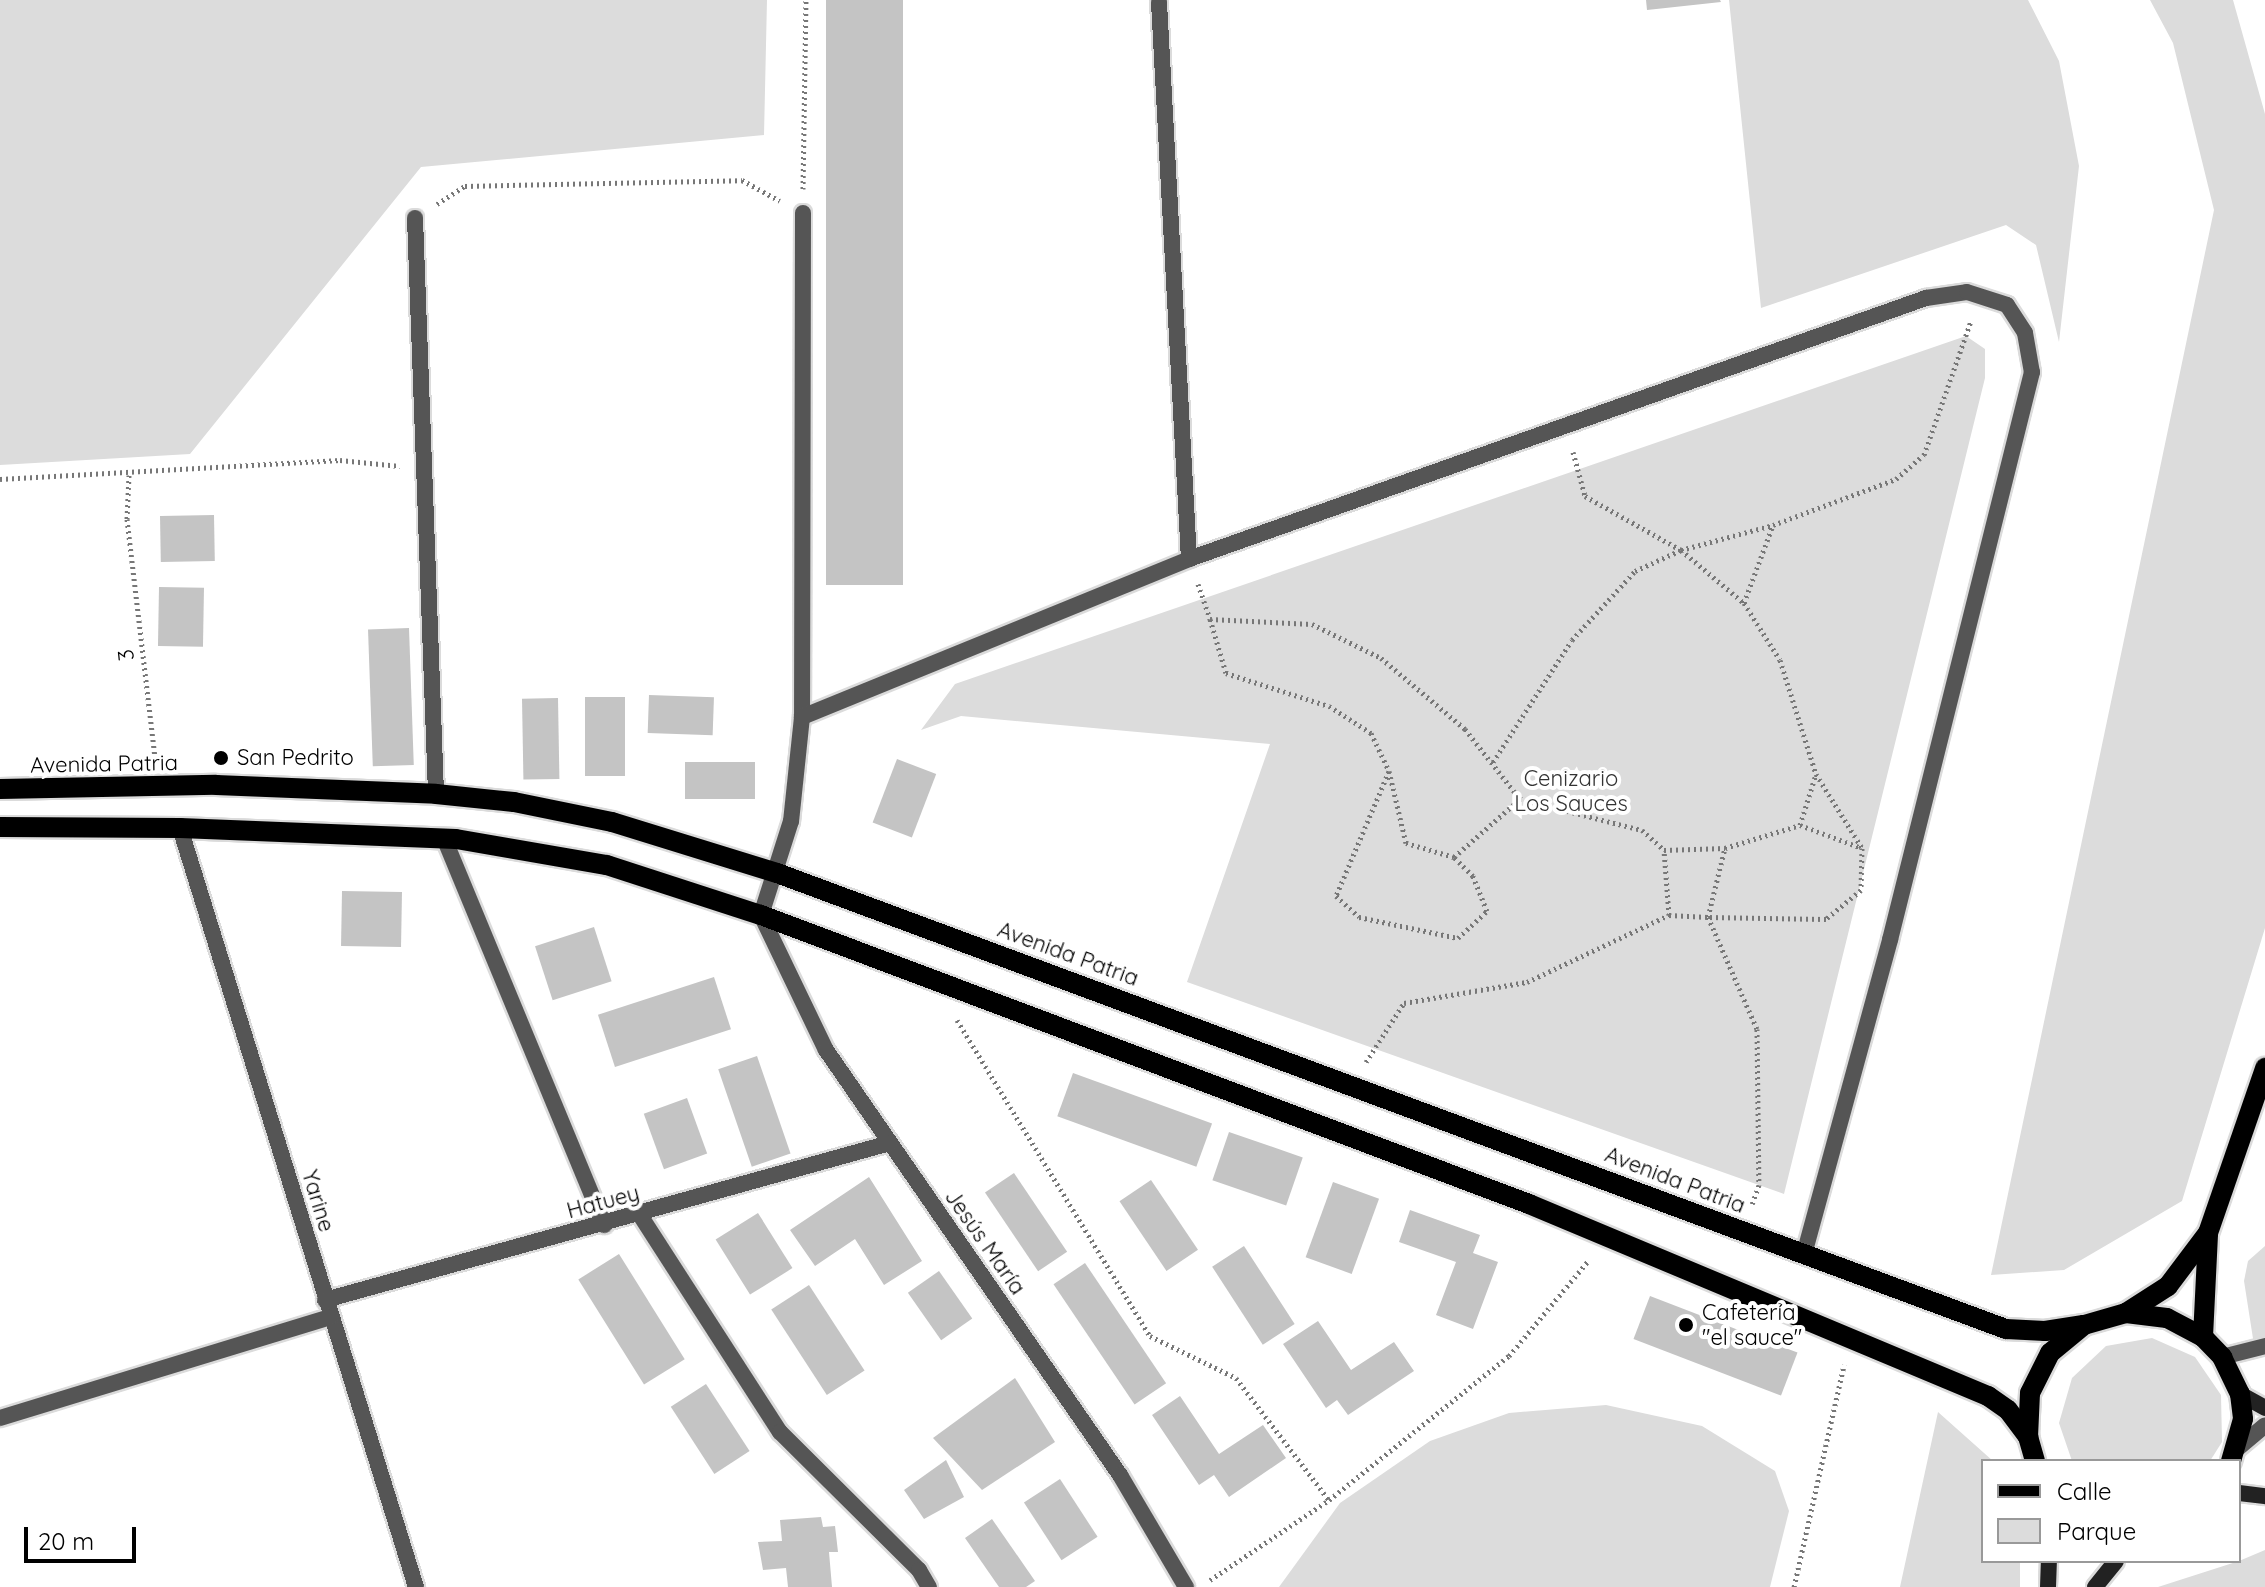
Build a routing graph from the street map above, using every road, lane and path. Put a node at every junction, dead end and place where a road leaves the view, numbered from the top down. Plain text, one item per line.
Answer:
1 (806, 0) edge
2 (1159, 2) dead end
3 (803, 213) junction
4 (415, 218) joint
5 (1980, 294) junction
6 (1567, 428) junction
7 (424, 472) junction
8 (129, 475) junction
9 (0, 479) edge
10 (1773, 525) junction
11 (1681, 550) junction
12 (1189, 559) junction
13 (1744, 603) junction
14 (1210, 619) junction
15 (802, 717) junction
16 (1493, 762) junction
17 (1389, 771) junction
18 (1816, 774) junction
19 (167, 788) junction
20 (0, 789) edge
21 (436, 794) junction
22 (1520, 799) junction
23 (1800, 825) junction
24 (0, 827) edge
25 (180, 828) junction
26 (444, 838) junction
27 (1725, 848) junction
28 (1862, 848) junction
29 (1664, 850) junction
30 (1454, 857) junction
31 (777, 873) junction
32 (761, 915) junction
33 (1669, 915) junction
34 (1708, 917) junction
35 (932, 980) junction
36 (2265, 1068) edge
37 (1357, 1086) junction
38 (890, 1143) junction
39 (640, 1215) junction
40 (604, 1225) junction
41 (1742, 1231) junction
42 (2208, 1233) junction
43 (1607, 1238) junction
44 (1804, 1254) junction
45 (325, 1300) junction
46 (2126, 1313) junction
47 (331, 1317) junction
48 (2084, 1325) junction
49 (2203, 1337) junction
50 (1851, 1342) junction
51 (2265, 1346) edge
52 (2222, 1357) junction
53 (2240, 1394) junction
54 (2265, 1408) edge
55 (0, 1418) edge
56 (2265, 1425) edge
57 (2028, 1437) junction
58 (2235, 1455) edge
59 (2034, 1459) edge
60 (2241, 1493) edge
61 (2265, 1496) edge
62 (1329, 1500) junction
63 (2049, 1563) edge
64 (2114, 1563) edge
65 (416, 1587) edge
66 (929, 1587) edge
67 (1186, 1587) edge
68 (1200, 1587) edge
69 (1794, 1587) edge
70 (2048, 1587) edge
71 (2095, 1587) edge

1 - 3 path
2 - 12 street
3 - 4 path
3 - 15 street
4 - 7 street
5 - 6 street
5 - 10 path
5 - 44 street
6 - 11 path
6 - 12 street
7 - 8 path
7 - 21 street
8 - 9 path
8 - 19 path, 3
10 - 11 path
10 - 13 path
11 - 13 path
11 - 16 path
12 - 14 path
12 - 15 street
13 - 18 path
14 - 16 path
14 - 17 path
15 - 31 street
16 - 22 path
17 - 30 path
17 - 30 path
18 - 23 path
18 - 28 path
19 - 20 main road, Avenida Patria
19 - 21 main road, Avenida Patria
21 - 31 main road, Avenida Patria
22 - 29 path
22 - 30 path
23 - 27 path
23 - 28 path
24 - 25 main road
25 - 26 main road
25 - 45 street, Yarine
26 - 32 main road
26 - 40 street
27 - 29 path
27 - 34 path
28 - 34 path
29 - 33 path
31 - 32 street
31 - 37 main road, Avenida Patria
32 - 35 main road
32 - 38 street, Jesús María
33 - 34 path
33 - 37 path
34 - 41 path
35 - 43 main road
35 - 62 path
36 - 42 main road
37 - 41 main road, Avenida Patria
38 - 39 street, Hatuey
38 - 67 street, Jesús María
39 - 40 street, Hatuey
39 - 66 street
40 - 45 street, Hatuey
41 - 44 main road, Avenida Patria
42 - 46 main road
42 - 49 main road
43 - 50 main road
43 - 62 path
44 - 48 main road, Avenida Patria
45 - 47 street, Yarine
46 - 48 main road, Avenida Patria
46 - 49 main road
47 - 55 street
47 - 65 street, Yarine
48 - 57 main road
49 - 52 main road
50 - 57 main road
50 - 69 path
51 - 52 street
52 - 53 main road
53 - 54 main road
53 - 58 main road
56 - 58 street
57 - 59 main road
60 - 61 main road
62 - 68 path
63 - 70 main road
64 - 71 main road

